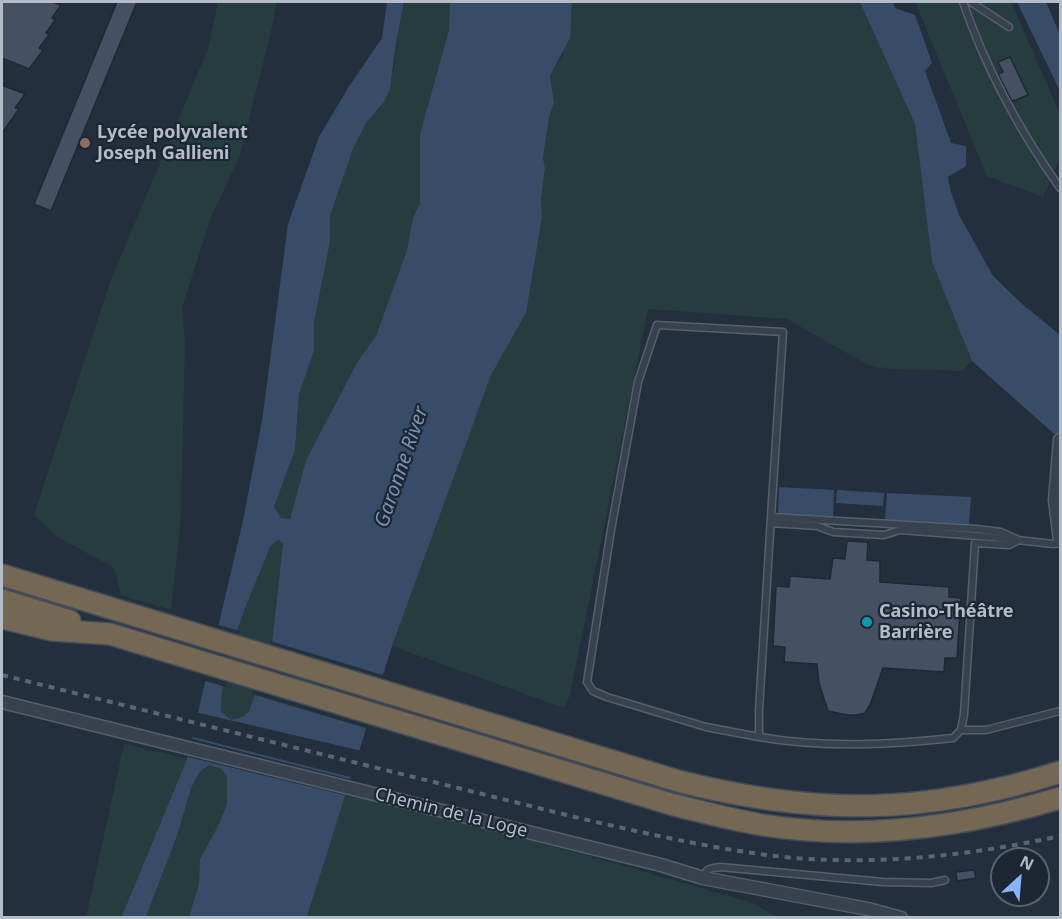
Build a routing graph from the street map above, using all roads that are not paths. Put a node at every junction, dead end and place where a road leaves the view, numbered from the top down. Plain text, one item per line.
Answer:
1 (963, 2) edge
2 (971, 2) edge
3 (1009, 27) dead end
4 (1060, 188) edge
5 (1060, 443) edge
6 (771, 520) junction
7 (975, 532) junction
8 (1019, 540) junction
9 (1060, 542) edge
10 (975, 543) junction
11 (2, 565) edge
12 (2, 575) edge
13 (53, 590) junction
14 (2, 600) edge
15 (2, 618) edge
16 (110, 634) junction
17 (2, 702) edge
18 (1060, 711) edge
19 (961, 730) junction
20 (759, 737) junction
21 (1060, 772) edge
22 (1060, 798) edge
23 (703, 878) junction
24 (945, 880) dead end
25 (901, 918) edge

1 - 4 lane
2 - 3 lane
5 - 9 street
6 - 7 lane
6 - 7 lane
6 - 20 lane
6 - 20 lane
7 - 8 lane
7 - 10 lane
8 - 9 lane
8 - 10 lane
10 - 19 lane
11 - 13 highway
12 - 13 highway
13 - 21 highway
14 - 16 highway
15 - 16 highway
16 - 22 highway
17 - 23 street, Chemin de la Loge
18 - 19 lane
19 - 20 lane
23 - 24 lane
23 - 25 street, Chemin de la Loge

